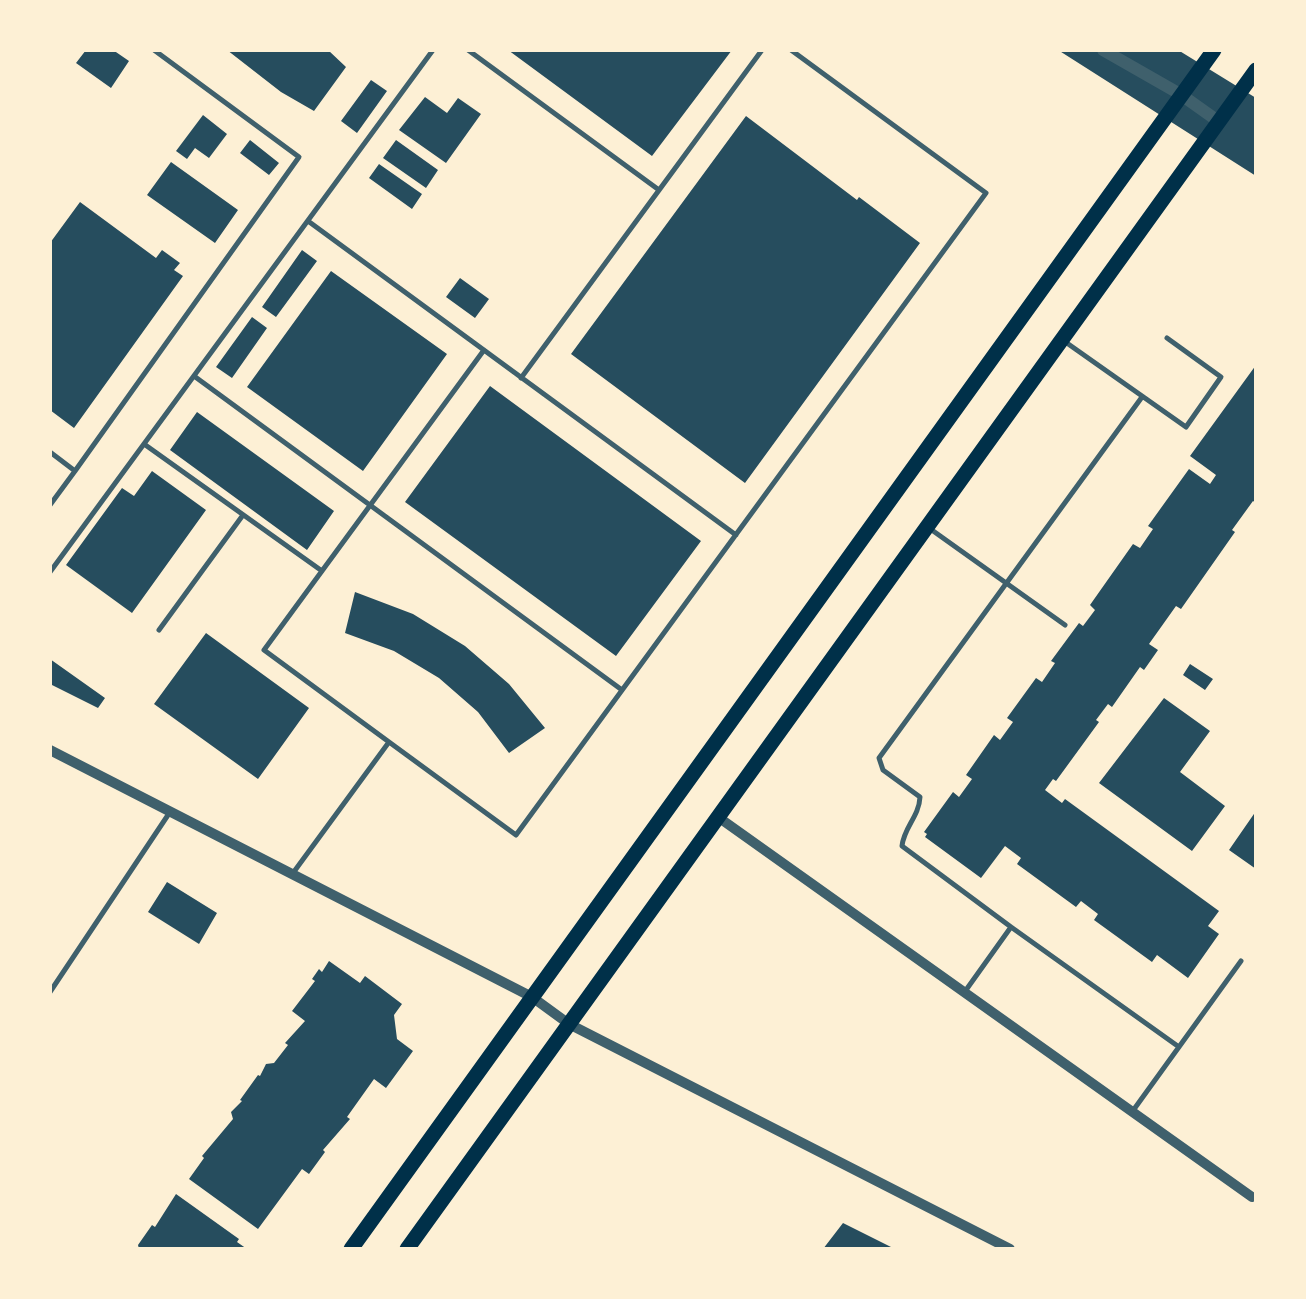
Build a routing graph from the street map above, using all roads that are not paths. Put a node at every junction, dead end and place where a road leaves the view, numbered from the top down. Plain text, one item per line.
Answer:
1 (154, 50) edge
2 (433, 50) edge
3 (468, 50) edge
4 (762, 50) edge
5 (791, 50) edge
6 (1103, 50) edge
7 (1214, 50) edge
8 (1256, 70) edge
9 (1180, 94) junction
10 (1218, 120) junction
11 (659, 190) junction
12 (308, 221) junction
13 (1168, 338) dead end
14 (1061, 339) junction
15 (484, 350) junction
16 (194, 376) junction
17 (521, 378) junction
18 (1142, 396) junction
19 (144, 444) junction
20 (50, 452) edge
21 (76, 470) junction
22 (50, 505) edge
23 (370, 506) junction
24 (243, 515) junction
25 (926, 526) junction
26 (736, 535) junction
27 (50, 572) edge
28 (322, 572) junction
29 (1006, 582) junction
30 (1065, 624) dead end
31 (159, 630) dead end
32 (622, 690) junction
33 (389, 742) junction
34 (50, 750) edge
35 (170, 812) junction
36 (718, 817) junction
37 (293, 873) junction
38 (1012, 927) junction
39 (1240, 960) dead end
40 (50, 992) edge
41 (964, 992) junction
42 (532, 996) junction
43 (569, 1024) junction
44 (1179, 1047) junction
45 (1132, 1112) junction
46 (1252, 1197) dead end
47 (351, 1249) edge
48 (408, 1249) edge
49 (1010, 1249) edge

1 - 21 lane
2 - 12 lane
3 - 11 lane
4 - 11 lane
5 - 26 lane
6 - 9 street
7 - 9 main road
8 - 10 main road
9 - 10 street
9 - 42 main road
10 - 14 main road
11 - 17 lane
12 - 15 lane
12 - 16 lane
13 - 18 lane
14 - 18 lane
14 - 25 main road
15 - 17 lane
15 - 23 lane
16 - 19 lane
16 - 23 lane
17 - 26 lane
18 - 29 lane
19 - 24 lane
19 - 27 lane
20 - 21 lane
21 - 22 lane
23 - 28 lane
23 - 32 lane
24 - 28 lane
24 - 31 lane
25 - 29 lane
25 - 36 main road
26 - 32 lane
28 - 33 lane
29 - 30 lane
29 - 38 lane
32 - 33 lane
33 - 37 lane
34 - 35 street
35 - 37 street
35 - 40 lane
36 - 41 street
36 - 43 main road
37 - 42 street
38 - 41 lane
38 - 44 lane
39 - 44 lane
41 - 45 street
42 - 43 street
42 - 47 main road
43 - 48 main road
43 - 49 street
44 - 45 lane
45 - 46 street

